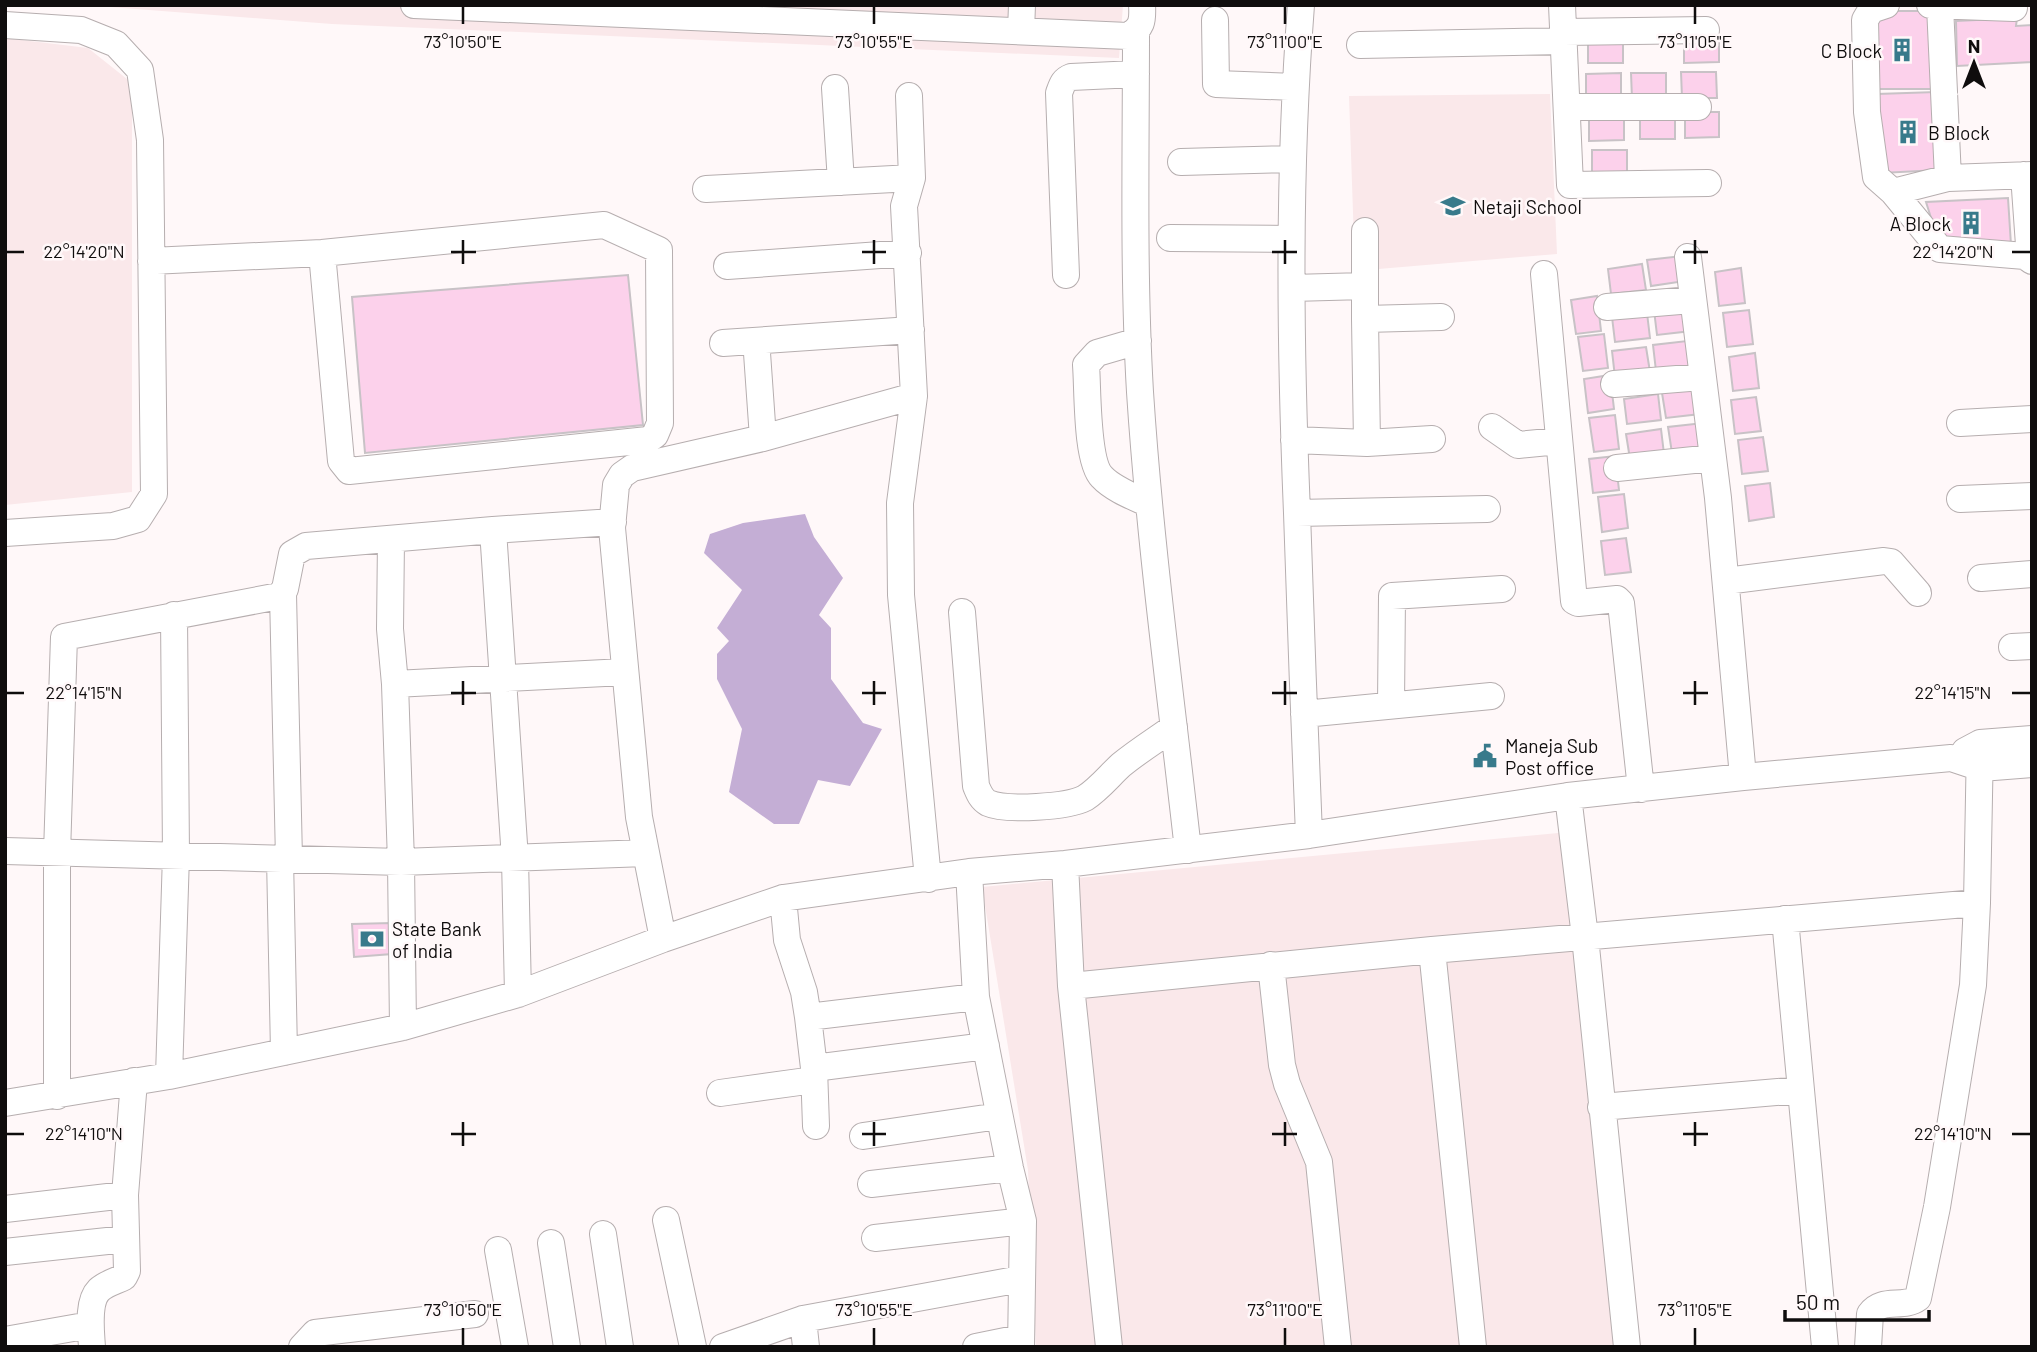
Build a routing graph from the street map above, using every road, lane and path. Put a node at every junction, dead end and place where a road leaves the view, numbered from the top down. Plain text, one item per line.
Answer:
1 (1142, 5) edge
2 (1301, 5) edge
3 (1562, 5) edge
4 (1886, 5) edge
5 (1930, 5) edge
6 (426, 6) edge
7 (1940, 6) edge
8 (2019, 7) edge
9 (568, 9) edge
10 (738, 12) edge
11 (829, 14) edge
12 (1022, 18) edge
13 (1215, 20) dead end
14 (5, 25) edge
15 (1706, 30) dead end
16 (1136, 32) junction
17 (1564, 37) junction
18 (1360, 44) dead end
19 (1136, 74) junction
20 (1295, 87) junction
21 (835, 88) dead end
22 (909, 96) dead end
23 (1567, 107) junction
24 (1698, 107) dead end
25 (1293, 159) junction
26 (1181, 162) dead end
27 (2028, 175) edge
28 (912, 178) junction
29 (1948, 178) junction
30 (841, 182) junction
31 (1708, 183) dead end
32 (706, 189) dead end
33 (1893, 192) junction
34 (1365, 231) dead end
35 (1170, 238) dead end
36 (1291, 240) junction
37 (322, 253) junction
38 (908, 253) junction
39 (1688, 257) dead end
40 (2031, 260) edge
41 (151, 261) junction
42 (727, 265) dead end
43 (1544, 274) dead end
44 (1066, 275) dead end
45 (1365, 286) junction
46 (1292, 288) junction
47 (1692, 300) junction
48 (1607, 307) dead end
49 (1441, 317) dead end
50 (1365, 318) junction
51 (911, 330) junction
52 (1138, 341) junction
53 (723, 343) dead end
54 (757, 354) dead end
55 (1702, 377) junction
56 (1614, 384) dead end
57 (914, 396) junction
58 (2032, 419) edge
59 (1959, 423) dead end
60 (1492, 426) dead end
61 (763, 438) junction
62 (1432, 439) dead end
63 (1294, 440) junction
64 (1559, 441) junction
65 (1367, 443) junction
66 (1713, 458) junction
67 (1618, 467) dead end
68 (2032, 496) edge
69 (1959, 499) dead end
70 (1149, 504) junction
71 (1487, 509) dead end
72 (1297, 513) junction
73 (613, 522) junction
74 (494, 530) junction
75 (5, 533) edge
76 (391, 539) junction
77 (2032, 575) edge
78 (1981, 578) dead end
79 (1726, 581) junction
80 (1502, 589) dead end
81 (1919, 593) dead end
82 (283, 594) junction
83 (962, 612) dead end
84 (174, 615) junction
85 (624, 672) junction
86 (503, 680) junction
87 (395, 684) junction
88 (1491, 695) dead end
89 (1391, 705) junction
90 (1304, 714) junction
91 (1174, 727) junction
92 (2032, 739) edge
93 (1980, 755) junction
94 (2032, 764) edge
95 (1743, 777) junction
96 (1641, 789) junction
97 (1568, 796) junction
98 (1309, 835) junction
99 (1188, 850) junction
100 (5, 851) edge
101 (57, 853) junction
102 (646, 853) junction
103 (176, 855) junction
104 (284, 859) junction
105 (515, 859) junction
106 (401, 862) junction
107 (1065, 864) junction
108 (970, 872) junction
109 (928, 879) junction
110 (783, 898) junction
111 (1977, 903) junction
112 (1784, 919) junction
113 (1585, 937) junction
114 (663, 939) junction
115 (1432, 950) junction
116 (1271, 965) junction
117 (1070, 986) junction
118 (518, 994) junction
119 (976, 997) junction
120 (808, 1017) junction
121 (403, 1027) junction
122 (986, 1046) junction
123 (284, 1052) junction
124 (814, 1074) junction
125 (169, 1076) junction
126 (134, 1081) junction
127 (1801, 1090) junction
128 (720, 1093) dead end
129 (57, 1096) junction
130 (5, 1103) edge
131 (1601, 1107) junction
132 (999, 1116) junction
133 (816, 1126) dead end
134 (863, 1136) dead end
135 (1010, 1168) junction
136 (871, 1184) dead end
137 (125, 1195) junction
138 (5, 1209) edge
139 (666, 1220) dead end
140 (1023, 1222) junction
141 (603, 1234) dead end
142 (875, 1238) dead end
143 (126, 1239) junction
144 (551, 1243) dead end
145 (498, 1250) dead end
146 (5, 1252) edge
147 (1021, 1279) junction
148 (475, 1314) dead end
149 (803, 1319) junction
150 (91, 1336) edge
151 (5, 1340) edge
152 (1020, 1343) edge
153 (302, 1347) edge
154 (514, 1347) edge
155 (567, 1347) edge
156 (620, 1347) edge
157 (693, 1347) edge
158 (723, 1347) edge
159 (806, 1347) edge
160 (976, 1347) edge
161 (1109, 1347) edge
162 (1338, 1347) edge
163 (1473, 1347) edge
164 (1627, 1347) edge
165 (1825, 1347) edge
166 (1868, 1347) edge

1 - 16 street
2 - 20 street
3 - 17 street
4 - 33 street
5 - 7 street
6 - 9 street
7 - 8 street
7 - 29 street
9 - 10 street
10 - 11 street
11 - 12 street
12 - 16 street
13 - 20 street
14 - 41 street
15 - 17 street
16 - 19 street
17 - 18 street
17 - 23 street
19 - 44 street
19 - 52 street
20 - 25 street
21 - 30 street
22 - 28 street
23 - 24 street
23 - 31 street
25 - 26 street
25 - 36 street
27 - 29 street
27 - 40 street
28 - 30 street
28 - 38 street
29 - 33 street
30 - 32 street
33 - 40 street
34 - 45 street
35 - 36 street
36 - 46 street
37 - 37 street
37 - 41 street
38 - 42 street
38 - 51 street
39 - 47 street
41 - 75 street
43 - 64 street
45 - 46 street
45 - 50 street
46 - 63 street
47 - 48 street
47 - 55 street
49 - 50 street
50 - 65 street
51 - 53 street
51 - 57 street
52 - 70 street
52 - 70 street
54 - 61 street
55 - 56 street
55 - 66 street
57 - 61 street
57 - 109 street
58 - 59 street
60 - 64 street
61 - 73 street
62 - 65 street
63 - 65 street
63 - 72 street
64 - 96 street
66 - 67 street
66 - 79 street
68 - 69 street
70 - 91 street
71 - 72 street
72 - 90 street
73 - 74 street
73 - 85 street
74 - 76 street
74 - 86 street
76 - 82 street
76 - 87 street
77 - 78 street
79 - 81 street
79 - 95 street
80 - 89 street
82 - 84 street
82 - 104 street
83 - 91 street
84 - 101 street
84 - 103 street
85 - 86 street
85 - 102 street
86 - 87 street
86 - 105 street
87 - 106 street
88 - 89 street
89 - 90 street
90 - 98 street
91 - 99 street
92 - 93 street
93 - 94 street
93 - 95 street
93 - 111 street
95 - 96 street
96 - 97 street
97 - 98 street
97 - 113 street
98 - 99 street
99 - 107 street
100 - 101 street
101 - 103 street
101 - 129 street
102 - 105 street
102 - 114 street
103 - 104 street
103 - 125 street
104 - 106 street
104 - 123 street
105 - 106 street
105 - 118 street
106 - 121 street
107 - 108 street
107 - 117 street
108 - 109 street
108 - 119 street
109 - 110 street
110 - 114 street
110 - 120 street
111 - 112 street
111 - 166 street
112 - 113 street
112 - 127 street
113 - 115 street
113 - 131 street
114 - 118 street
115 - 116 street
115 - 163 street
116 - 117 street
116 - 162 street
117 - 161 street
118 - 121 street
119 - 120 street
119 - 122 street
120 - 124 street
121 - 123 street
122 - 124 street
122 - 132 street
123 - 125 street
124 - 128 street
124 - 133 street
125 - 126 street
126 - 129 street
126 - 137 street
127 - 131 street
127 - 165 street
129 - 130 street
131 - 164 street
132 - 134 street
132 - 135 street
135 - 136 street
135 - 140 street
137 - 138 street
137 - 143 street
139 - 157 street
140 - 142 street
140 - 147 street
141 - 156 street
143 - 146 street
143 - 150 street
144 - 155 street
145 - 154 street
147 - 149 street
147 - 152 street
148 - 153 street
149 - 158 street
149 - 159 street
150 - 151 street
152 - 160 street

